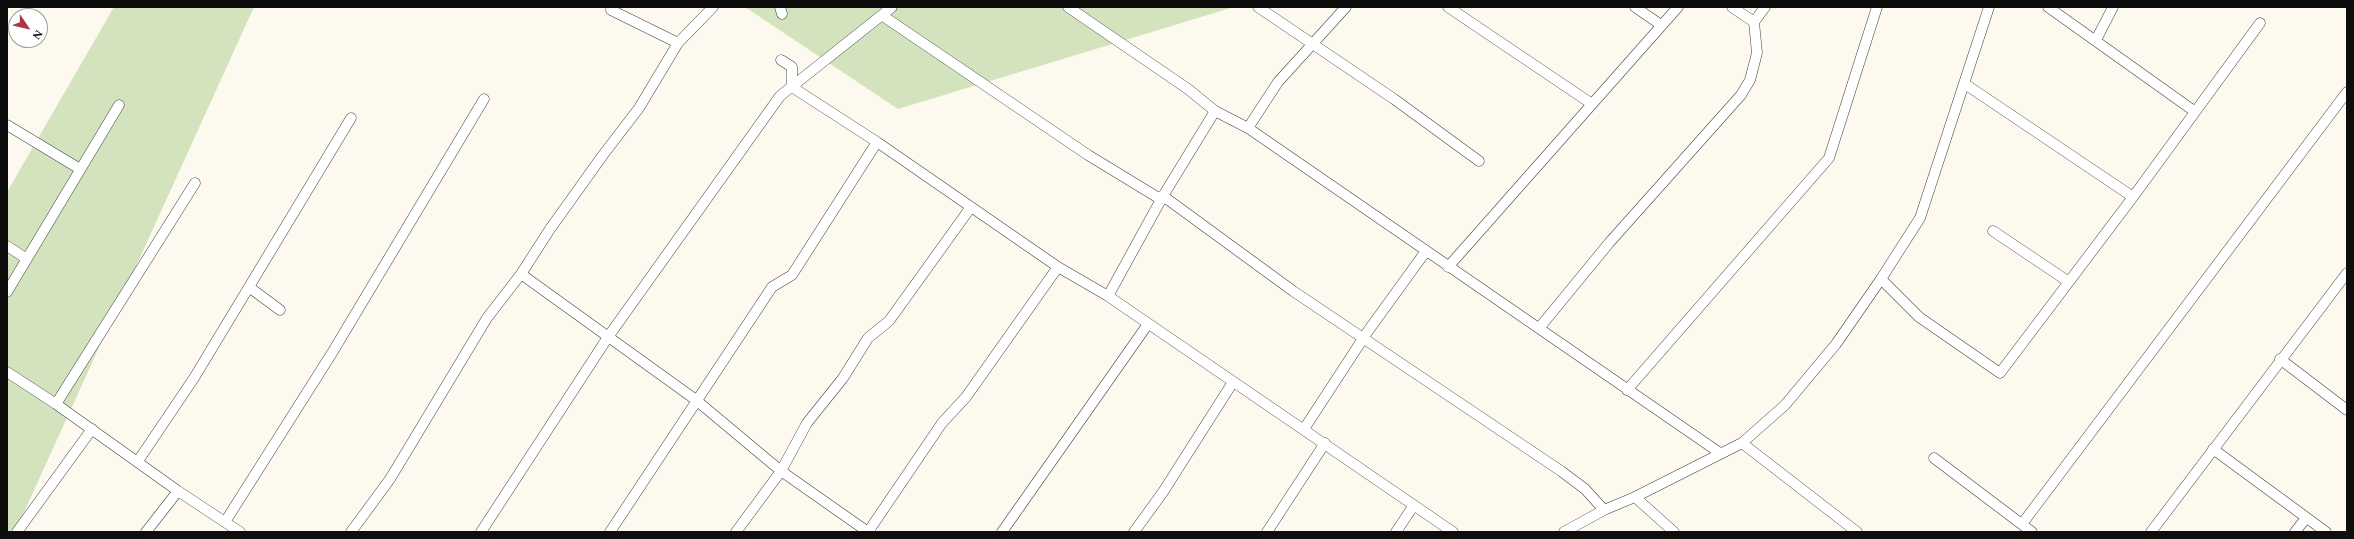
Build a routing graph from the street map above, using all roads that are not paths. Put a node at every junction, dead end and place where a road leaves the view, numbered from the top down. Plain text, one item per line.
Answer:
1 (713, 7) edge
2 (892, 7) edge
3 (1068, 7) edge
4 (1258, 7) edge
5 (1346, 7) edge
6 (1448, 7) edge
7 (1636, 7) edge
8 (1678, 7) edge
9 (1732, 7) edge
10 (1765, 7) edge
11 (1877, 7) edge
12 (1989, 7) edge
13 (2048, 7) edge
14 (2113, 7) edge
15 (611, 10) dead end
16 (882, 16) junction
17 (1754, 22) junction
18 (2260, 22) dead end
19 (1661, 25) junction
20 (2096, 40) junction
21 (678, 43) junction
22 (1312, 45) junction
23 (781, 60) dead end
24 (1965, 84) junction
25 (792, 86) junction
26 (2347, 92) edge
27 (484, 99) dead end
28 (1592, 104) junction
29 (119, 105) dead end
30 (1215, 111) junction
31 (2194, 111) junction
32 (351, 118) dead end
33 (7, 125) edge
34 (1248, 128) junction
35 (877, 142) junction
36 (1479, 160) dead end
37 (80, 169) junction
38 (195, 183) dead end
39 (1163, 196) junction
40 (2133, 197) junction
41 (971, 207) junction
42 (1993, 231) dead end
43 (7, 246) edge
44 (1426, 252) junction
45 (27, 259) junction
46 (1058, 267) junction
47 (1448, 267) junction
48 (521, 274) junction
49 (2347, 274) edge
50 (1881, 279) junction
51 (2069, 282) junction
52 (249, 287) junction
53 (7, 292) edge
54 (1108, 296) junction
55 (280, 310) dead end
56 (1148, 324) junction
57 (1540, 327) junction
58 (608, 337) junction
59 (1364, 337) junction
60 (2280, 359) junction
61 (7, 373) edge
62 (1233, 382) junction
63 (1627, 390) junction
64 (696, 400) junction
65 (56, 404) junction
66 (2347, 410) edge
67 (92, 429) junction
68 (1304, 429) junction
69 (1325, 443) junction
70 (1742, 443) junction
71 (2213, 449) junction
72 (1720, 453) junction
73 (1934, 458) dead end
74 (138, 461) junction
75 (781, 471) junction
76 (178, 491) junction
77 (1634, 497) junction
78 (1414, 505) junction
79 (1604, 510) junction
80 (2306, 518) junction
81 (225, 522) junction
82 (2022, 524) junction
83 (17, 532) edge
84 (146, 532) edge
85 (240, 532) edge
86 (351, 532) edge
87 (481, 532) edge
88 (610, 532) edge
89 (736, 532) edge
90 (868, 532) edge
91 (1002, 532) edge
92 (1134, 532) edge
93 (1267, 532) edge
94 (1396, 532) edge
95 (1454, 532) edge
96 (1564, 532) edge
97 (1674, 532) edge
98 (1857, 532) edge
99 (2032, 532) edge
100 (2151, 532) edge
101 (2295, 532) edge
102 (2326, 532) edge

1 - 21 street
2 - 16 street
3 - 30 street
4 - 22 street
5 - 22 street
6 - 28 street
7 - 19 street
8 - 19 street
9 - 17 street
10 - 17 street
11 - 63 street
12 - 24 street
13 - 20 street
14 - 20 street
15 - 21 street
16 - 25 street
16 - 39 street
17 - 57 street
18 - 31 street
19 - 28 street
20 - 31 street
21 - 48 street
22 - 34 street
22 - 36 street
23 - 25 street
24 - 40 street
24 - 50 street
25 - 35 street
25 - 58 street
26 - 82 street
27 - 81 street
28 - 47 street
29 - 37 street
30 - 34 street
30 - 39 street
31 - 40 street
32 - 52 street
33 - 37 street
34 - 44 street
35 - 41 street
35 - 64 street
37 - 45 street
38 - 65 street
39 - 54 street
39 - 59 street
40 - 51 street
41 - 46 street
41 - 75 street
42 - 51 street
43 - 45 street
44 - 47 street
44 - 59 street
45 - 53 street
46 - 54 street
46 - 90 street
47 - 57 street
48 - 58 street
48 - 86 street
49 - 60 street
50 - 51 street
50 - 70 street
52 - 55 street
52 - 74 street
54 - 56 street
56 - 62 street
56 - 91 street
57 - 63 street
58 - 64 street
58 - 87 street
59 - 68 street
59 - 79 street
60 - 66 street
60 - 71 street
61 - 65 street
62 - 68 street
62 - 92 street
63 - 72 street
64 - 75 street
64 - 88 street
65 - 67 street
67 - 74 street
67 - 83 street
68 - 69 street
69 - 78 street
69 - 93 street
70 - 72 street
70 - 98 street
71 - 80 street
71 - 100 street
72 - 77 street
73 - 82 street
74 - 76 street
75 - 89 street
75 - 90 street
76 - 81 street
76 - 84 street
77 - 79 street
77 - 97 street
78 - 94 street
78 - 95 street
79 - 96 street
80 - 101 street
80 - 102 street
81 - 85 street
82 - 99 street

